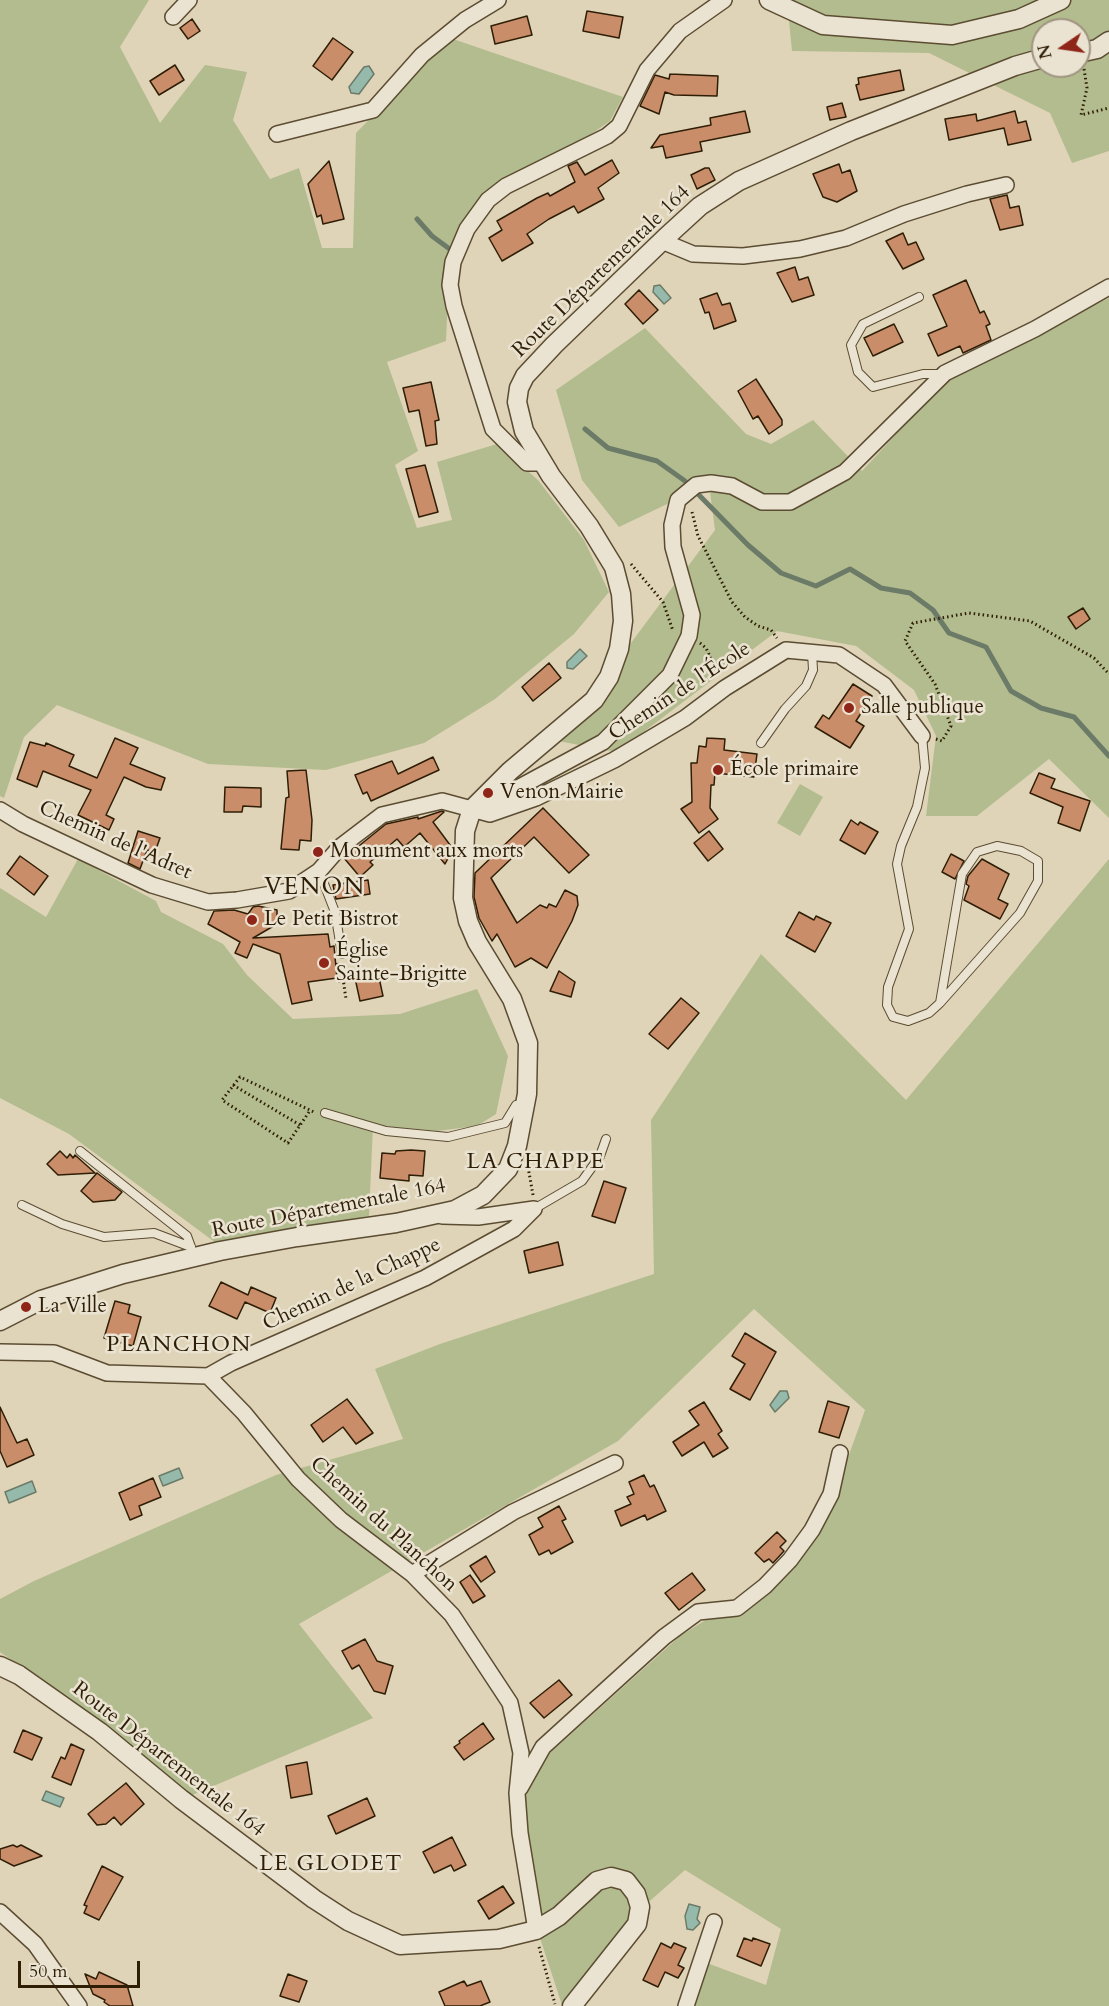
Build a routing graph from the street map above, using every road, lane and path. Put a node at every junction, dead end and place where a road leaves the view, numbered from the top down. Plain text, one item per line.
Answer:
1 (189, 0) edge
2 (498, 0) edge
3 (769, 0) edge
4 (1061, 0) edge
5 (715, 1) edge
6 (173, 17) dead end
7 (1109, 41) edge
8 (1091, 50) edge
9 (1031, 61) edge
10 (1085, 78) edge
11 (1109, 108) edge
12 (277, 134) dead end
13 (1006, 185) dead end
14 (665, 238) junction
15 (1109, 287) edge
16 (919, 297) dead end
17 (944, 374) junction
18 (540, 459) junction
19 (692, 508) dead end
20 (655, 592) dead end
21 (689, 636) junction
22 (812, 651) junction
23 (778, 652) junction
24 (681, 657) junction
25 (1109, 674) edge
26 (725, 688) junction
27 (922, 736) junction
28 (761, 743) dead end
29 (0, 810) edge
30 (481, 811) junction
31 (319, 871) junction
32 (342, 954) dead end
33 (342, 980) dead end
34 (345, 999) dead end
35 (940, 1003) junction
36 (233, 1085) junction
37 (526, 1104) junction
38 (309, 1112) junction
39 (325, 1113) joint
40 (300, 1125) junction
41 (606, 1139) dead end
42 (80, 1151) dead end
43 (531, 1172) dead end
44 (22, 1205) dead end
45 (534, 1209) junction
46 (433, 1216) junction
47 (193, 1252) junction
48 (0, 1321) edge
49 (0, 1352) edge
50 (208, 1376) junction
51 (840, 1453) dead end
52 (615, 1462) dead end
53 (411, 1574) junction
54 (0, 1666) edge
55 (517, 1793) junction
56 (0, 1912) edge
57 (714, 1922) dead end
58 (536, 1930) junction
59 (79, 2006) edge
60 (556, 2006) edge
61 (572, 2006) edge
62 (686, 2006) edge

1 - 6 street
2 - 12 street
3 - 4 street
5 - 18 street
7 - 8 street
9 - 14 street, Route Départementale 164
10 - 11 path
13 - 14 street
14 - 18 street, Route Départementale 164
15 - 17 street
16 - 17 lane
17 - 21 street
18 - 30 street, Route Départementale 164
19 - 23 path
20 - 24 path
21 - 24 street
21 - 26 path
22 - 23 street, Chemin de l'École
22 - 27 street, Chemin de l'École
22 - 28 lane
23 - 26 street, Chemin de l'École
24 - 30 street
25 - 27 path
26 - 30 street, Chemin de l'École
27 - 35 lane
29 - 31 street, Chemin de l'Adret
30 - 31 street, Chemin de l'Adret
30 - 37 street, Route Départementale 164
31 - 32 lane
33 - 34 path
35 - 35 lane
36 - 38 path
36 - 40 path
36 - 40 path
37 - 39 lane
37 - 46 street, Route Départementale 164
38 - 39 path
38 - 40 path
41 - 45 lane
42 - 47 lane
43 - 45 path
44 - 47 lane
45 - 46 street
45 - 50 street, Chemin de la Chappe
46 - 47 street, Route Départementale 164
47 - 48 street, Route Départementale 164
49 - 50 street
50 - 53 street, Chemin du Planchon
51 - 55 street
52 - 53 street
53 - 55 street, Chemin du Planchon
54 - 58 street, Route Départementale 164
55 - 58 street, Chemin du Planchon
56 - 59 street
57 - 62 street
58 - 60 path
58 - 61 street, Route Départementale 164

